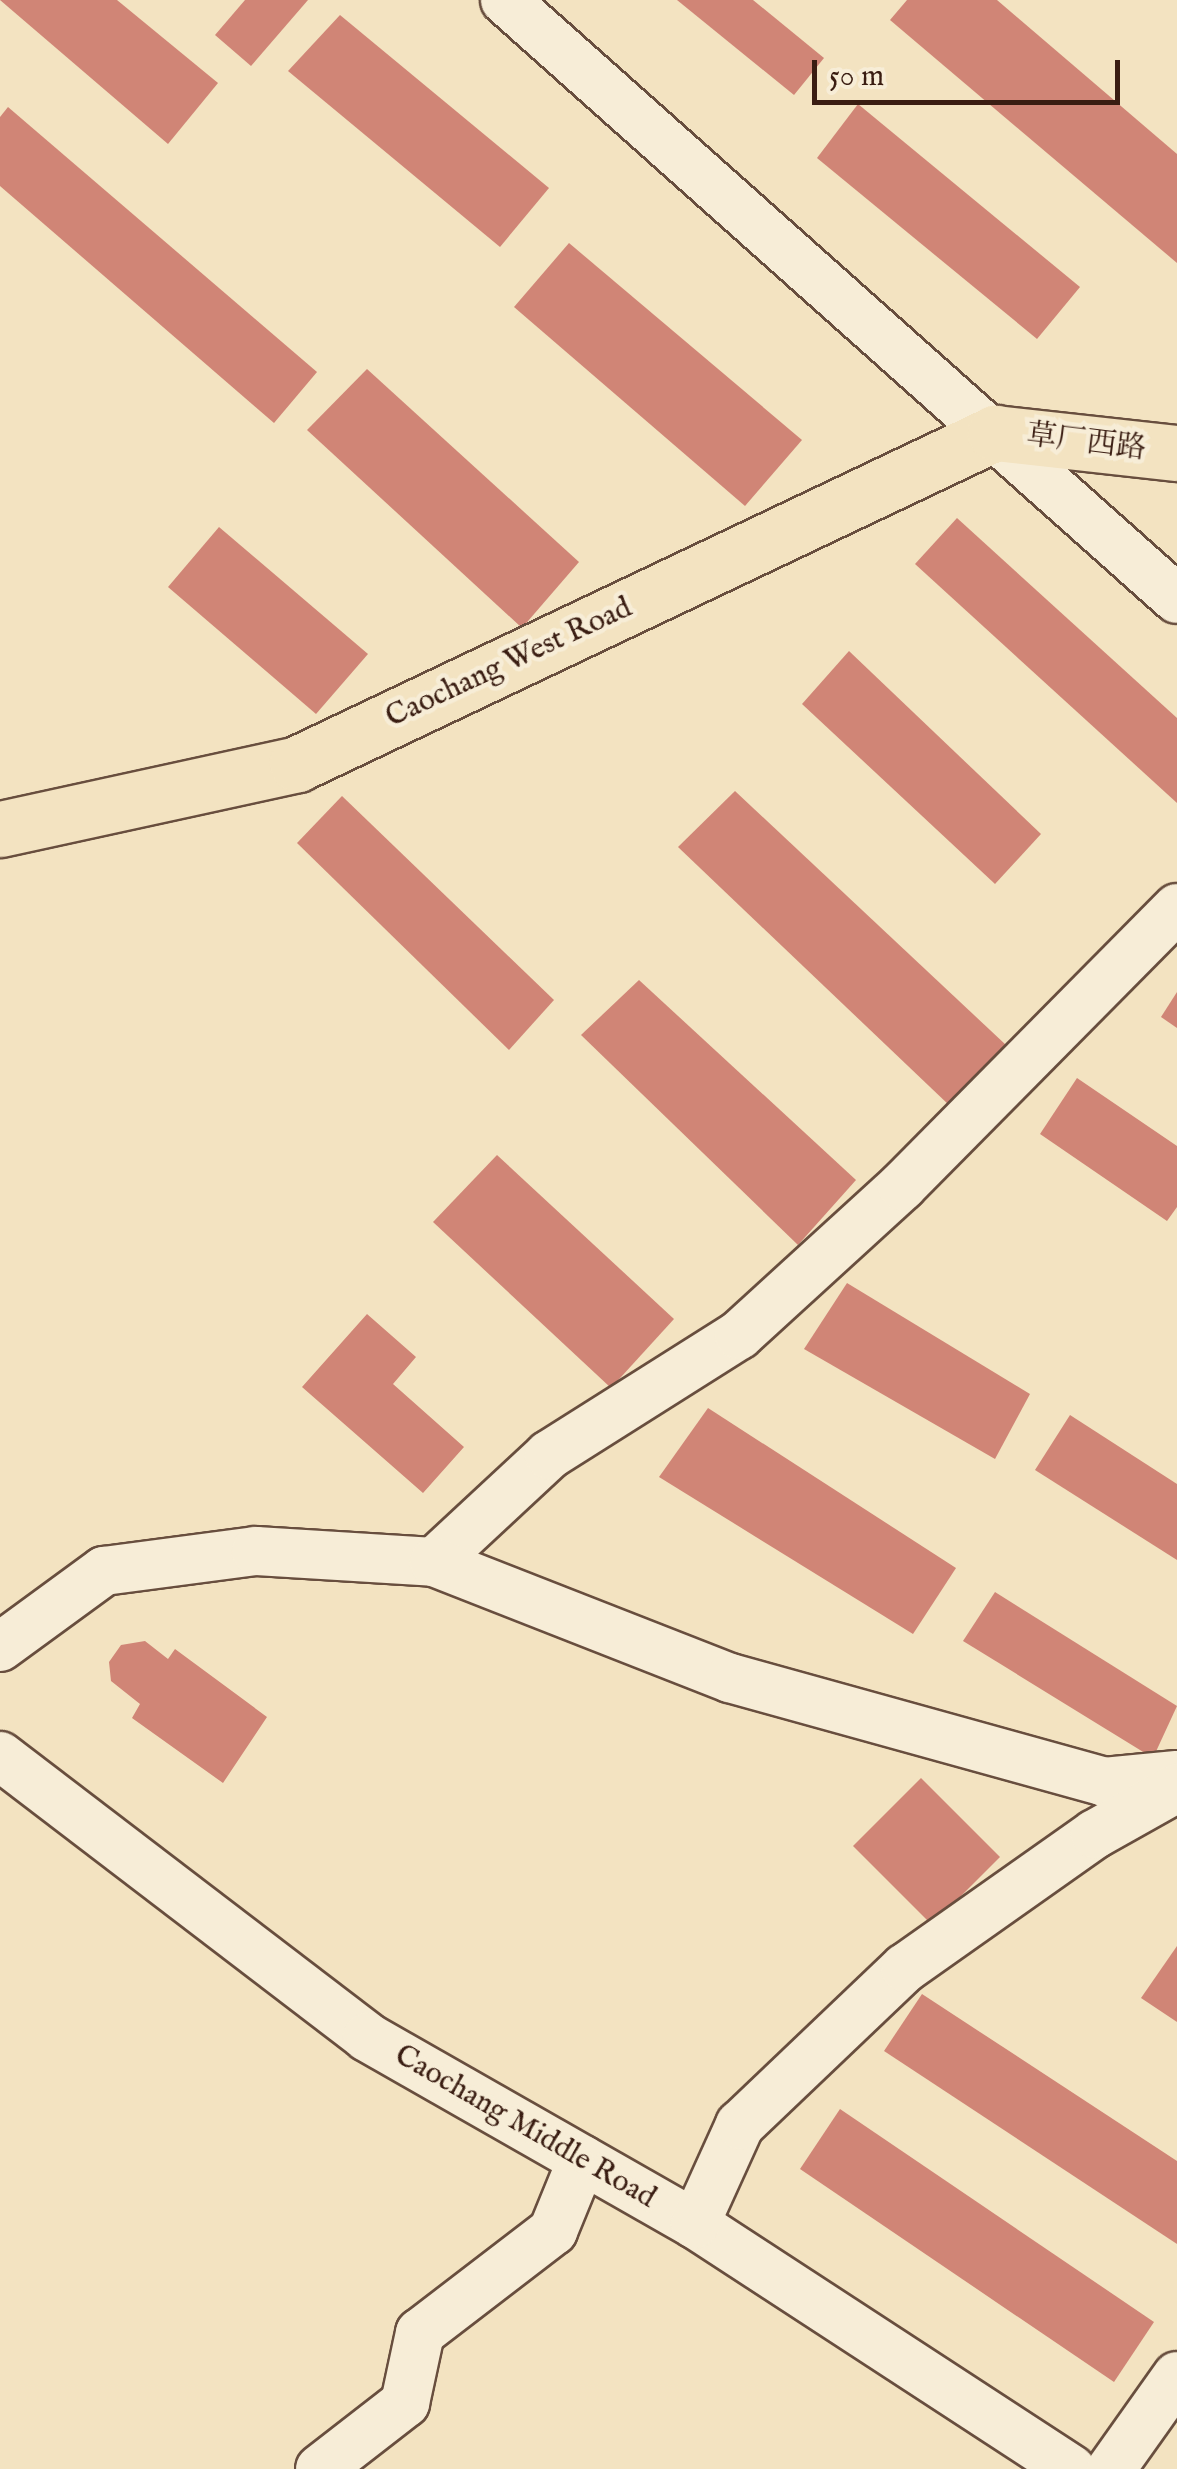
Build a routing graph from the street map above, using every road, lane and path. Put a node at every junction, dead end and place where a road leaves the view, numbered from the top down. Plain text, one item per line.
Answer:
1 (505, 0) edge
2 (995, 432) junction
3 (1177, 454) edge
4 (1177, 599) edge
5 (0, 830) edge
6 (1177, 908) edge
7 (434, 1562) junction
8 (0, 1647) edge
9 (0, 1756) edge
10 (1177, 1775) edge
11 (1177, 1788) edge
12 (582, 2160) junction
13 (695, 2224) junction
14 (1177, 2376) edge
15 (320, 2469) edge
16 (1071, 2469) edge
17 (1110, 2469) edge

1 - 2 street
2 - 3 main road, 草厂西路
2 - 4 street
2 - 5 main road, Caochang West Road
6 - 7 street
7 - 8 street
7 - 10 street
9 - 12 street, Caochang Middle Road
11 - 13 street
12 - 13 street, Caochang Middle Road
12 - 15 street
13 - 16 street, Caochang Middle Road
14 - 17 street

